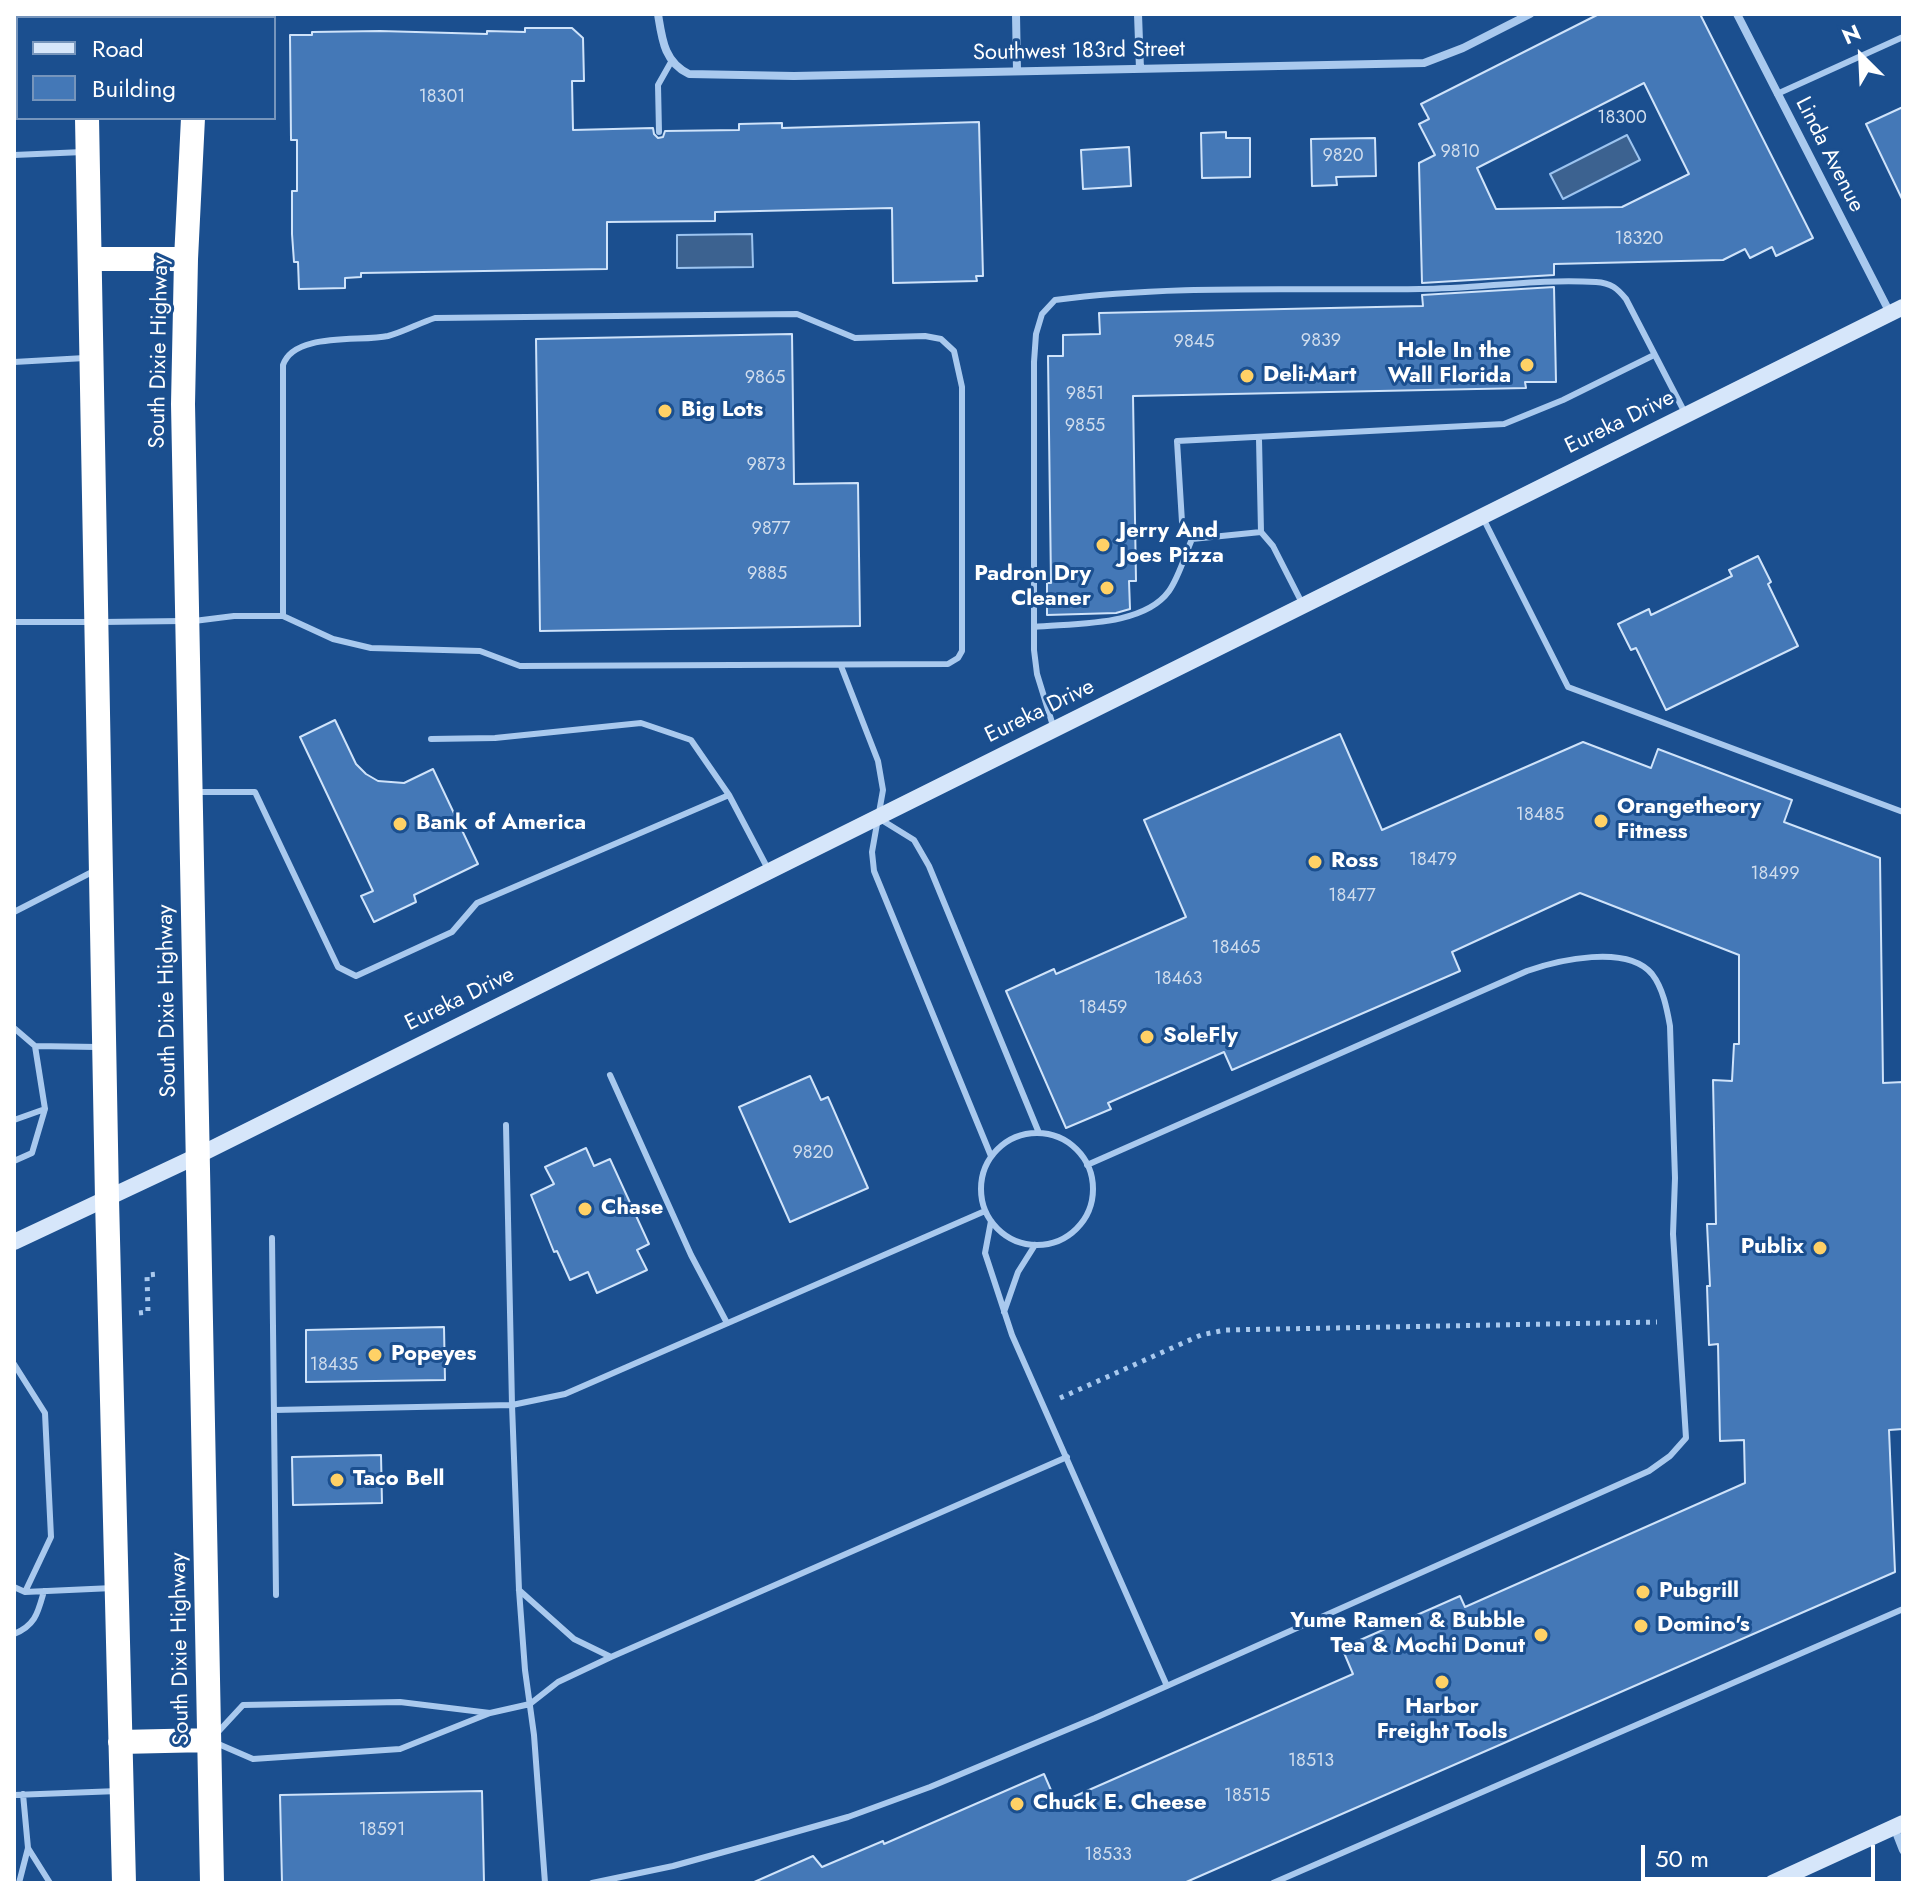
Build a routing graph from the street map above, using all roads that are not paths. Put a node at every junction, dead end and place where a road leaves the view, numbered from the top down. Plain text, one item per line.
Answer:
1 (658, 14) edge
2 (1016, 14) edge
3 (1138, 14) edge
4 (1530, 14) edge
5 (1737, 14) edge
6 (1903, 37) edge
7 (671, 62) junction
8 (1140, 69) junction
9 (1017, 71) junction
10 (1777, 94) junction
11 (87, 120) edge
12 (193, 120) edge
13 (659, 132) dead end
14 (87, 152) junction
15 (14, 155) edge
16 (91, 259) junction
17 (186, 259) junction
18 (1896, 310) edge
19 (1654, 355) junction
20 (93, 357) junction
21 (14, 362) edge
22 (1686, 415) junction
23 (1259, 439) junction
24 (1482, 516) junction
25 (1261, 532) junction
26 (1192, 539) junction
27 (1303, 605) junction
28 (283, 616) junction
29 (187, 621) junction
30 (14, 622) edge
31 (95, 622) junction
32 (1034, 627) junction
33 (841, 666) junction
34 (1054, 729) junction
35 (431, 739) dead end
36 (191, 792) junction
37 (729, 795) junction
38 (1903, 812) edge
39 (877, 817) junction
40 (102, 867) junction
41 (769, 871) junction
42 (14, 912) edge
43 (14, 1028) edge
44 (35, 1046) junction
45 (105, 1047) junction
46 (610, 1075) dead end
47 (45, 1109) junction
48 (14, 1120) edge
49 (506, 1125) dead end
50 (1039, 1133) junction
51 (197, 1156) junction
52 (991, 1156) junction
53 (14, 1161) edge
54 (1087, 1165) junction
55 (107, 1199) junction
56 (985, 1211) junction
57 (991, 1221) junction
58 (272, 1238) dead end
59 (14, 1242) edge
60 (1035, 1245) junction
61 (1004, 1312) junction
62 (727, 1323) junction
63 (14, 1364) edge
64 (512, 1405) junction
65 (274, 1410) junction
66 (1067, 1457) junction
67 (14, 1587) edge
68 (117, 1588) junction
69 (519, 1590) junction
70 (44, 1591) junction
71 (25, 1592) junction
72 (276, 1595) dead end
73 (1903, 1609) edge
74 (14, 1634) edge
75 (611, 1657) junction
76 (1167, 1686) junction
77 (530, 1704) junction
78 (490, 1713) junction
79 (209, 1740) junction
80 (120, 1742) junction
81 (121, 1791) junction
82 (23, 1794) junction
83 (14, 1795) edge
84 (1898, 1825) edge
85 (28, 1848) junction
86 (1903, 1850) edge
87 (19, 1883) edge
88 (50, 1883) edge
89 (124, 1883) edge
90 (212, 1883) edge
91 (545, 1883) edge
92 (592, 1883) edge
93 (1273, 1883) edge
94 (1772, 1883) edge

1 - 7 street
2 - 9 street
3 - 8 street
4 - 8 street, Southwest 183rd Street
5 - 10 street, Linda Avenue
6 - 10 lane
7 - 9 street, Southwest 183rd Street
7 - 13 lane
8 - 9 street, Southwest 183rd Street
10 - 18 street, Linda Avenue
11 - 14 highway
12 - 17 highway, South Dixie Highway
14 - 15 lane
14 - 16 highway
16 - 17 highway
16 - 20 highway
17 - 29 highway, South Dixie Highway
18 - 22 main road, Eureka Drive
19 - 22 lane
19 - 23 lane
19 - 32 lane
20 - 21 lane
20 - 31 highway
22 - 24 main road, Eureka Drive
23 - 25 lane
23 - 26 lane
24 - 27 main road, Eureka Drive
24 - 38 lane
25 - 26 lane
25 - 27 lane
26 - 32 lane
27 - 34 main road, Eureka Drive
28 - 29 lane
28 - 33 lane
28 - 33 lane
29 - 31 lane
29 - 36 highway, South Dixie Highway
30 - 31 lane
31 - 40 highway
32 - 34 lane
33 - 39 lane
34 - 39 main road, Eureka Drive
35 - 37 lane
36 - 37 lane
36 - 51 highway, South Dixie Highway
37 - 41 lane
39 - 41 main road, Eureka Drive
39 - 50 lane
39 - 52 lane
40 - 42 lane
40 - 45 highway
41 - 51 main road, Eureka Drive
43 - 44 lane
44 - 45 lane
44 - 47 lane
45 - 55 highway
46 - 62 lane
47 - 48 lane
47 - 53 lane
49 - 64 lane
50 - 52 lane
50 - 54 lane
51 - 55 main road, Eureka Drive
51 - 79 highway, South Dixie Highway
52 - 56 lane
54 - 60 lane
54 - 76 lane
55 - 59 main road, Eureka Drive
55 - 68 highway
56 - 57 lane
56 - 62 lane
57 - 60 lane
57 - 61 lane
58 - 65 lane
60 - 61 lane
61 - 66 lane
62 - 64 lane
63 - 71 lane
64 - 65 lane
64 - 69 lane
65 - 72 lane
66 - 75 lane
66 - 76 lane
67 - 71 lane
68 - 70 lane
68 - 80 highway
69 - 75 lane
69 - 77 lane
70 - 71 lane
70 - 74 lane
73 - 93 lane
75 - 77 lane
76 - 92 lane
77 - 78 lane
77 - 91 lane
78 - 79 lane
78 - 79 lane
79 - 80 highway
79 - 90 highway, South Dixie Highway
80 - 81 highway
81 - 82 lane
81 - 89 highway
82 - 83 lane
82 - 85 lane
84 - 86 street
84 - 94 main road
85 - 87 lane
85 - 88 lane

